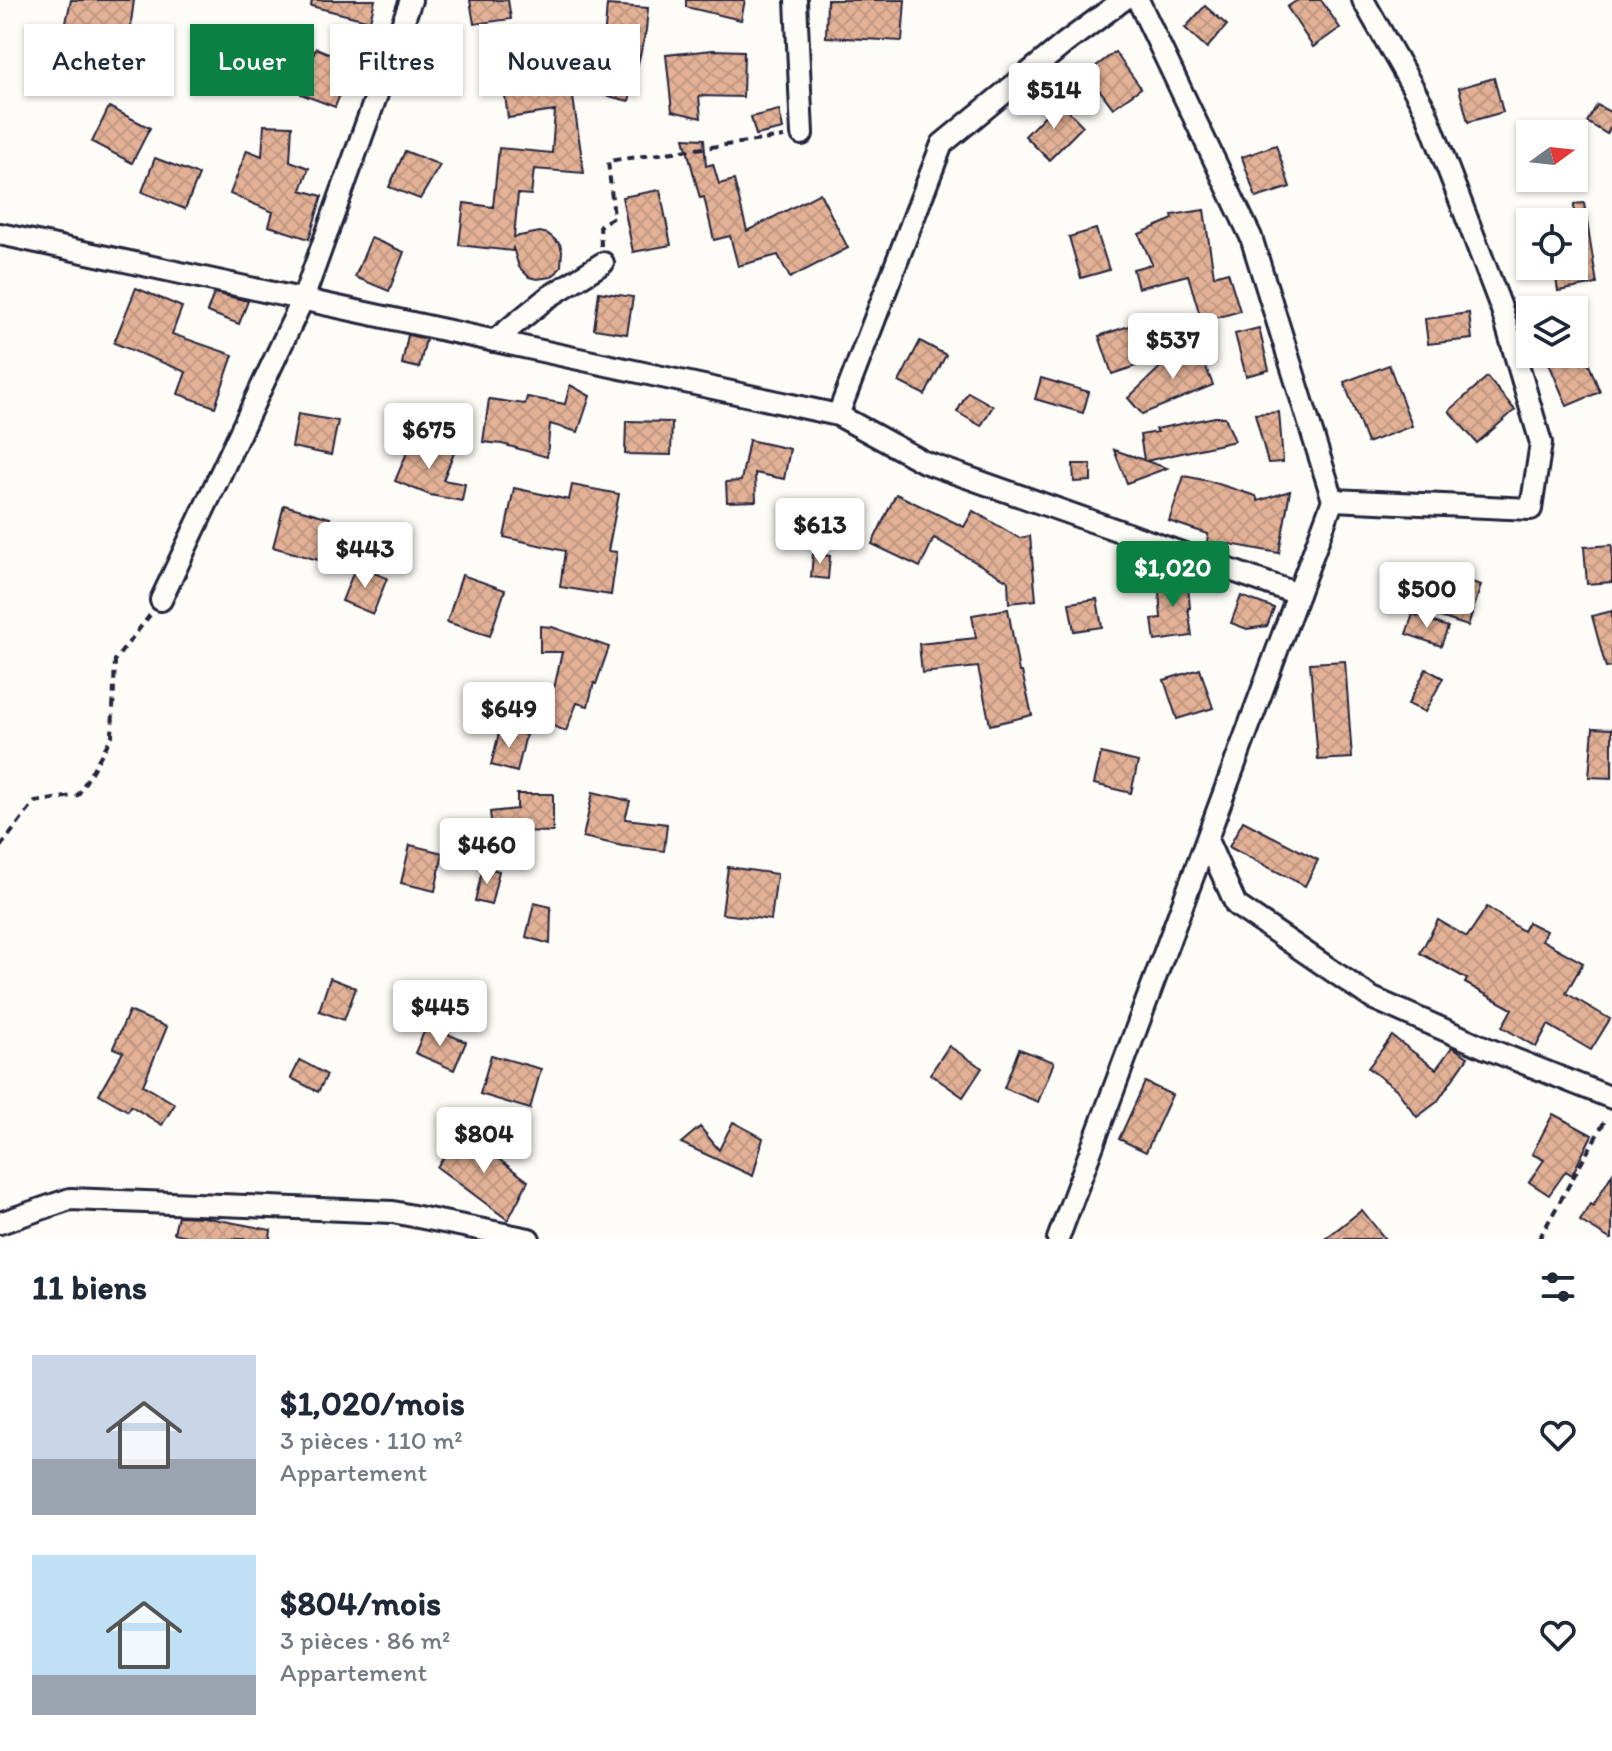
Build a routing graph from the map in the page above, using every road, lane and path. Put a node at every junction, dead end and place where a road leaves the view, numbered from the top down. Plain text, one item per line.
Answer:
1 (411, 0) edge
2 (796, 0) edge
3 (1123, 0) edge
4 (1138, 0) edge
5 (1363, 0) edge
6 (802, 134) joint
7 (0, 234) edge
8 (603, 263) joint
9 (303, 299) junction
10 (494, 341) junction
11 (838, 415) junction
12 (1333, 500) junction
13 (1298, 594) junction
14 (161, 600) joint
15 (1207, 840) junction
16 (0, 847) edge
17 (1612, 1098) edge
18 (1612, 1107) edge
19 (0, 1223) edge
20 (529, 1239) edge
21 (1058, 1239) edge
22 (1539, 1239) edge

1 - 9 street
2 - 6 street
3 - 11 street
4 - 12 street
5 - 12 street
6 - 8 path
7 - 9 street
8 - 10 street
9 - 10 street
9 - 14 street
10 - 11 street
11 - 13 street
12 - 13 street
13 - 15 street
14 - 16 path
15 - 17 street
15 - 21 street
18 - 22 path
19 - 20 street

